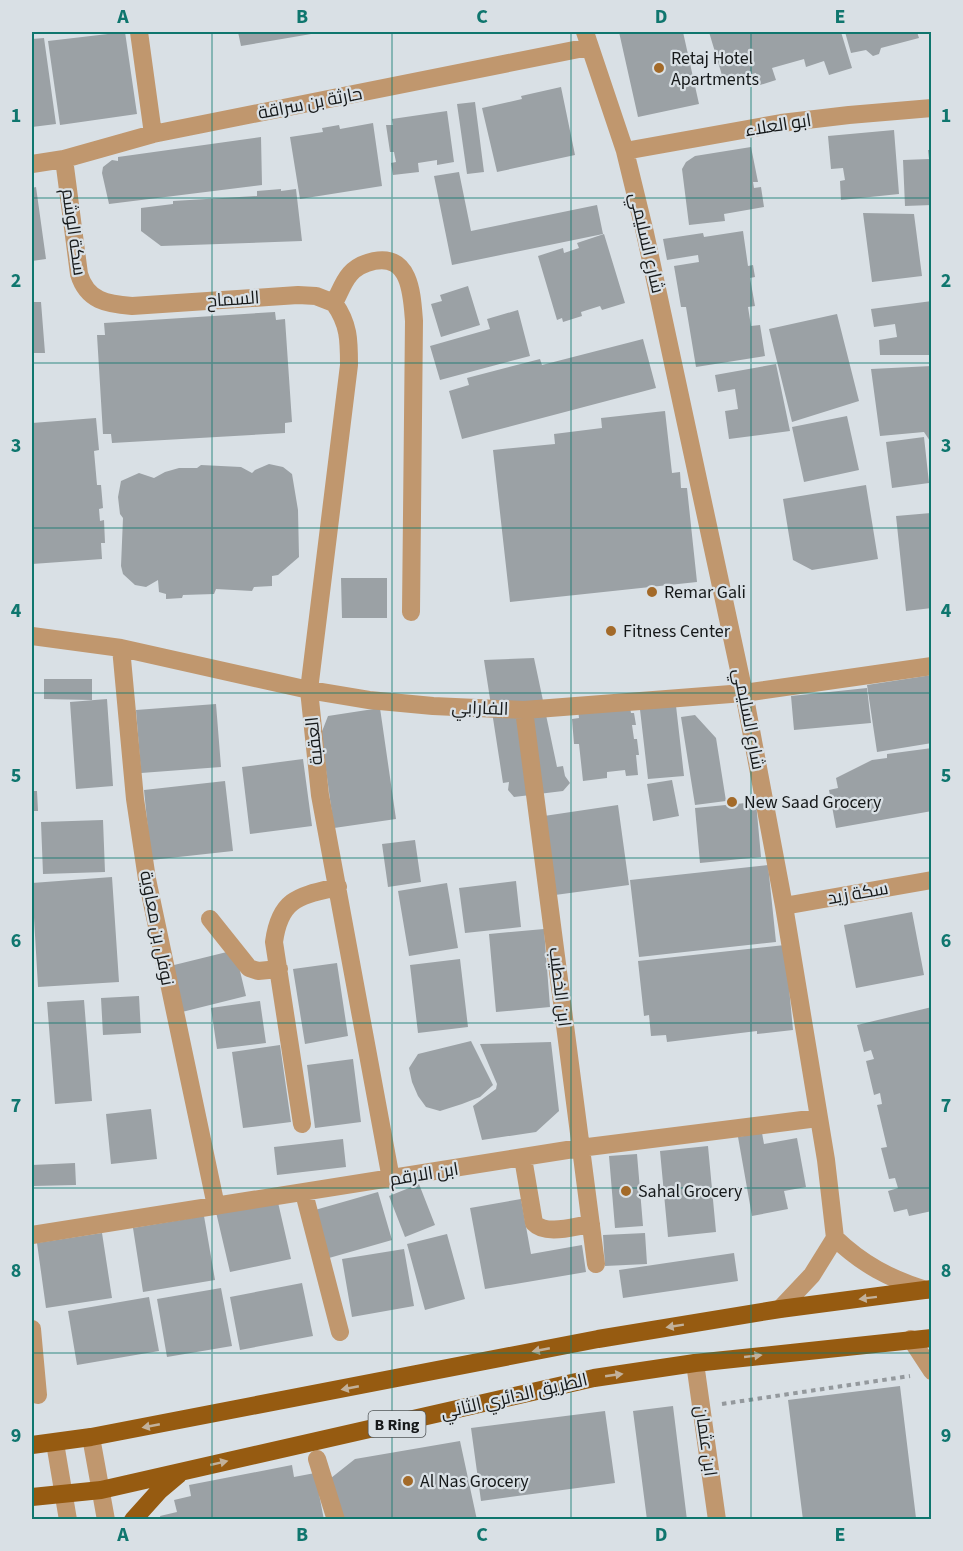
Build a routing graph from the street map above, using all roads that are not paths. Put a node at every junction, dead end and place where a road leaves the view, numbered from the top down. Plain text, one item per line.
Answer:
1 (139, 32) edge
2 (587, 39) edge
3 (932, 108) edge
4 (153, 134) junction
5 (625, 151) junction
6 (64, 159) junction
7 (32, 164) edge
8 (334, 303) junction
9 (132, 306) joint
10 (411, 612) dead end
11 (32, 636) edge
12 (121, 648) junction
13 (932, 666) edge
14 (309, 690) junction
15 (744, 693) junction
16 (524, 710) junction
17 (932, 880) edge
18 (338, 887) junction
19 (784, 906) junction
20 (210, 919) dead end
21 (279, 969) junction
22 (818, 1118) junction
23 (302, 1124) dead end
24 (580, 1148) junction
25 (523, 1158) junction
26 (391, 1179) junction
27 (304, 1193) junction
28 (216, 1206) junction
29 (591, 1224) junction
30 (32, 1234) edge
31 (835, 1238) junction
32 (596, 1264) dead end
33 (928, 1290) edge
34 (780, 1309) junction
35 (32, 1329) edge
36 (340, 1332) dead end
37 (932, 1338) edge
38 (911, 1339) junction
39 (695, 1363) junction
40 (926, 1373) edge
41 (38, 1395) dead end
42 (92, 1437) junction
43 (55, 1443) junction
44 (32, 1445) edge
45 (317, 1459) dead end
46 (180, 1472) junction
47 (101, 1490) junction
48 (64, 1495) junction
49 (32, 1497) edge
50 (68, 1520) edge
51 (106, 1520) edge
52 (134, 1520) edge
53 (336, 1520) edge
54 (717, 1520) edge

1 - 4 street
2 - 4 street, حارثة بن سراقة
2 - 5 street, شارع السليمي
3 - 5 street, ابو العلاء
4 - 6 street, حارثة بن سراقة
5 - 15 street, شارع السليمي
6 - 7 street, حارثة بن سراقة
6 - 9 street, سكة الوشم
8 - 9 street, السماح
8 - 10 street
8 - 14 street, العقبة
11 - 12 street, الفارابي
12 - 14 street, الفارابي
12 - 28 street, نوفل بن معاوية
13 - 15 street, الفارابي
14 - 16 street, الفارابي
14 - 18 street, العقبة
15 - 16 street, الفارابي
15 - 19 street, شارع السليمي
16 - 24 street, ابن الخطيب
17 - 19 street, سكة زيد
18 - 21 street
18 - 26 street, العقبة
19 - 22 street, شارع السليمي
20 - 21 street
21 - 23 street
22 - 24 street, ابن الارقم
22 - 31 street, شارع السليمي
24 - 25 street, ابن الارقم
24 - 29 street, ابن الخطيب
25 - 26 street, ابن الارقم
25 - 29 street
26 - 27 street, ابن الارقم
27 - 28 street, ابن الارقم
27 - 36 street
28 - 30 street, ابن الارقم
29 - 32 street, ابن الخطيب
31 - 33 street
31 - 34 street
33 -> 34 main road, الطريق الدائري الثاني / B Ring
34 -> 42 main road, الطريق الدائري الثاني / B Ring
35 - 41 street
37 - 38 main road, الطريق الدائري الثاني / B Ring
39 -> 38 main road, الطريق الدائري الثاني / B Ring
38 - 40 street
46 -> 39 main road, الطريق الدائري الثاني / B Ring
39 - 54 street, ابن عثمان
42 - 43 main road, الطريق الدائري الثاني / B Ring
42 - 47 street
43 - 44 main road, الطريق الدائري الثاني / B Ring
43 - 48 street
45 - 53 street
46 - 47 main road, الطريق الدائري الثاني / B Ring
46 - 52 main road
47 - 48 main road, الطريق الدائري الثاني / B Ring
47 - 51 street
48 - 49 main road, الطريق الدائري الثاني / B Ring
48 - 50 street

